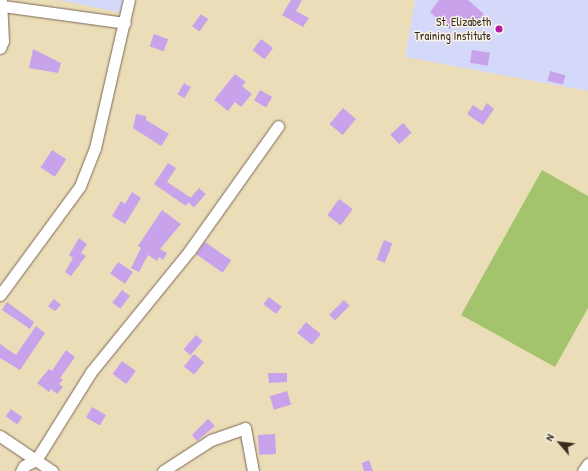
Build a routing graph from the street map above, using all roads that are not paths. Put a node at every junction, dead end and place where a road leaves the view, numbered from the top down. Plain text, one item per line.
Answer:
1 (130, 0) edge
2 (2, 3) edge
3 (125, 23) junction
4 (0, 48) edge
5 (278, 126) dead end
6 (0, 294) edge
7 (0, 436) edge
8 (36, 460) junction
9 (588, 464) edge
10 (21, 471) edge
11 (52, 471) edge
12 (163, 471) edge
13 (253, 471) edge
14 (583, 471) edge

1 - 3 street
2 - 3 street
2 - 4 street
3 - 6 street
5 - 8 street
7 - 8 street
8 - 10 street
8 - 11 street
9 - 14 street
12 - 13 street

